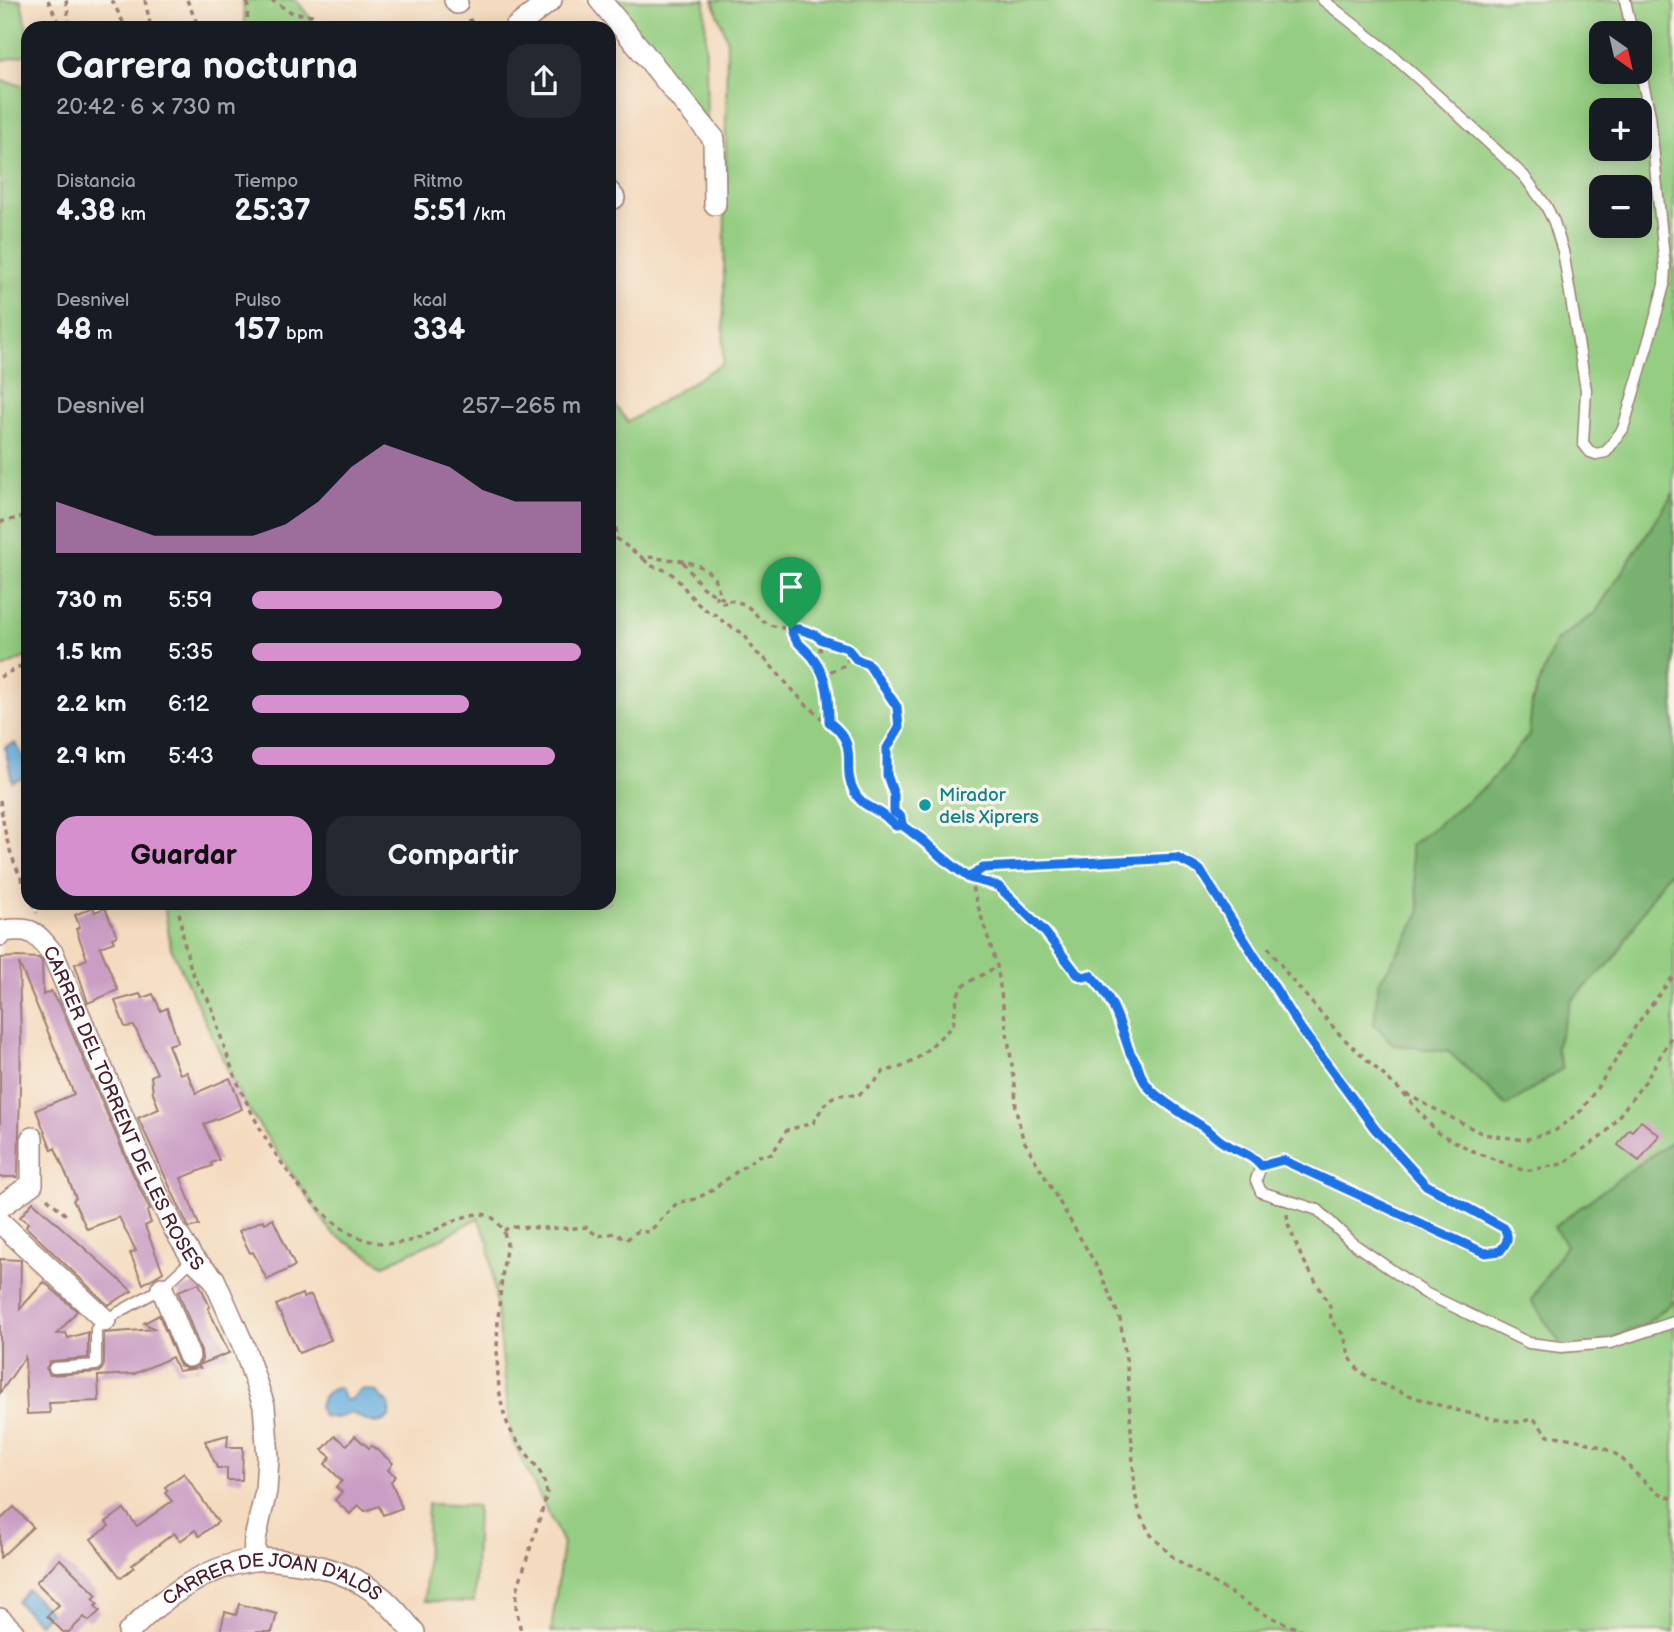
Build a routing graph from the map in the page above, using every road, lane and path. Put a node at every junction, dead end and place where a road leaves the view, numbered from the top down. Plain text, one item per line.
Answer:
1 (48, 0) edge
2 (66, 0) edge
3 (112, 0) edge
4 (145, 0) edge
5 (187, 0) edge
6 (248, 0) edge
7 (271, 0) edge
8 (551, 0) edge
9 (600, 0) edge
10 (1323, 0) edge
11 (1625, 0) edge
12 (58, 21) edge
13 (69, 21) edge
14 (123, 21) edge
15 (150, 21) edge
16 (196, 21) edge
17 (247, 21) edge
18 (316, 21) edge
19 (524, 21) edge
20 (1629, 21) edge
21 (1643, 84) edge
22 (715, 204) dead end
23 (21, 518) edge
24 (0, 522) edge
25 (616, 529) edge
26 (644, 559) junction
27 (661, 559) junction
28 (681, 560) junction
29 (661, 569) junction
30 (717, 593) junction
31 (791, 629) junction
32 (822, 640) junction
33 (852, 653) junction
34 (815, 656) junction
35 (21, 666) edge
36 (0, 677) edge
37 (825, 680) junction
38 (829, 722) junction
39 (0, 800) edge
40 (894, 812) junction
41 (882, 813) junction
42 (902, 825) junction
43 (1200, 870) joint
44 (21, 878) edge
45 (969, 878) junction
46 (179, 910) edge
47 (0, 935) edge
48 (1262, 937) dead end
49 (997, 967) junction
50 (1674, 975) edge
51 (1674, 1032) edge
52 (1402, 1092) junction
53 (32, 1138) dead end
54 (1261, 1166) junction
55 (32, 1184) junction
56 (1288, 1200) junction
57 (0, 1207) edge
58 (66, 1215) dead end
59 (0, 1222) edge
60 (504, 1231) junction
61 (193, 1259) junction
62 (162, 1288) junction
63 (105, 1320) junction
64 (1674, 1322) edge
65 (189, 1356) dead end
66 (54, 1368) dead end
67 (1674, 1499) edge
68 (254, 1560) junction
69 (0, 1619) edge
70 (13, 1632) edge
71 (129, 1632) edge
72 (414, 1632) edge
73 (521, 1632) edge
74 (1305, 1632) edge

1 - 12 path
2 - 13 path
3 - 14 path
4 - 15 path
5 - 16 path
6 - 17 path
7 - 18 path
8 - 19 street
9 - 22 street
10 - 21 lane
11 - 20 lane
23 - 24 path
25 - 26 path
26 - 27 path
26 - 29 path
27 - 28 path
27 - 29 path
28 - 30 path
28 - 30 path
29 - 38 path
30 - 31 path
31 - 32 path
31 - 34 path
32 - 33 path
32 - 34 path
33 - 37 path
33 - 40 path
34 - 37 path
35 - 36 path
37 - 38 path
38 - 41 path
39 - 44 path
40 - 41 path
40 - 42 path
41 - 42 path
42 - 45 path
43 - 45 path
43 - 54 lane
45 - 49 path
45 - 54 path
46 - 60 path
47 - 61 street, CARRER DEL TORRENT DE LES ROSES
48 - 52 path
49 - 60 path
49 - 74 path
50 - 52 path
51 - 52 path
53 - 55 street
54 - 56 lane
55 - 57 street
55 - 58 path
56 - 64 lane
56 - 67 path
59 - 63 street
60 - 73 path
61 - 62 lane
61 - 68 street, CARRER DEL TORRENT DE LES ROSES
62 - 63 lane
62 - 65 street
63 - 66 lane
68 - 71 street, CARRER DE JOAN D'ALÒS
68 - 72 street, CARRER DE JOAN D'ALÒS
69 - 70 street

